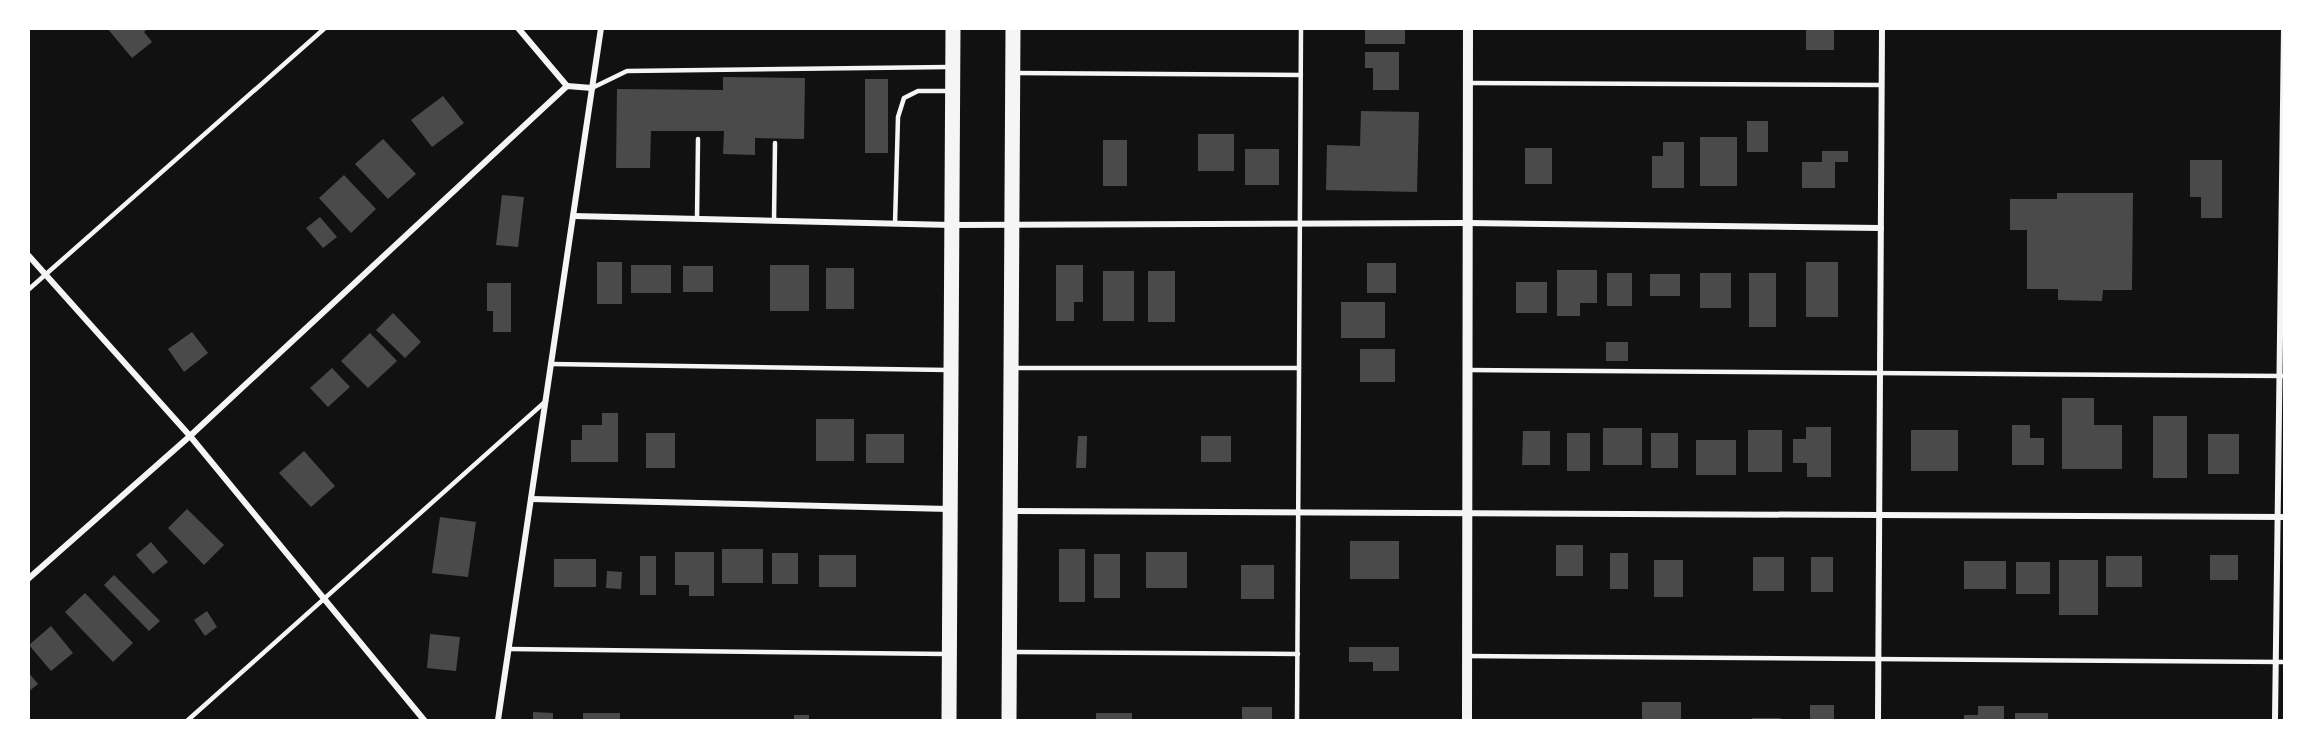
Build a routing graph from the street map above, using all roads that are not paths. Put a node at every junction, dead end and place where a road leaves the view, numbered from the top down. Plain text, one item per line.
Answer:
1 (325, 28) edge
2 (518, 28) edge
3 (601, 28) edge
4 (952, 28) edge
5 (1013, 28) edge
6 (1301, 28) edge
7 (1468, 28) edge
8 (1882, 28) edge
9 (2284, 28) edge
10 (952, 67) junction
11 (1013, 73) junction
12 (1301, 75) junction
13 (1468, 83) junction
14 (1882, 85) junction
15 (567, 86) junction
16 (592, 88) junction
17 (2284, 88) edge
18 (952, 91) junction
19 (698, 139) dead end
20 (775, 143) dead end
21 (573, 216) junction
22 (697, 219) junction
23 (774, 220) junction
24 (1467, 223) junction
25 (895, 224) junction
26 (1012, 224) junction
27 (1300, 224) junction
28 (951, 225) junction
29 (1881, 228) junction
30 (2283, 229) edge
31 (28, 255) edge
32 (46, 274) junction
33 (28, 290) edge
34 (551, 364) junction
35 (1011, 368) junction
36 (1299, 368) junction
37 (951, 370) junction
38 (1467, 370) junction
39 (1880, 373) junction
40 (2282, 376) edge
41 (546, 401) junction
42 (190, 436) junction
43 (531, 499) junction
44 (950, 509) junction
45 (1010, 511) junction
46 (1298, 512) junction
47 (1467, 513) junction
48 (1879, 514) junction
49 (2281, 517) edge
50 (28, 579) edge
51 (324, 599) junction
52 (509, 650) junction
53 (1010, 652) junction
54 (950, 654) junction
55 (1298, 654) junction
56 (1467, 656) junction
57 (1878, 659) junction
58 (2276, 662) junction
59 (2284, 662) edge
60 (188, 720) edge
61 (424, 720) edge
62 (498, 720) edge
63 (949, 720) edge
64 (1009, 720) edge
65 (1297, 720) edge
66 (1467, 720) edge
67 (1878, 720) edge
68 (2275, 720) edge

1 - 32 lane
2 - 15 street
3 - 16 street
4 - 10 main road
5 - 11 main road
6 - 12 lane
7 - 13 street
8 - 14 street
9 - 17 street
10 - 16 lane
10 - 18 main road
11 - 12 lane
11 - 26 main road
12 - 27 lane
13 - 14 lane
13 - 24 street
14 - 29 street
15 - 16 street
15 - 42 street
16 - 21 street
17 - 30 street
18 - 25 lane
18 - 28 main road
19 - 22 lane
20 - 23 lane
21 - 22 street
21 - 34 street
22 - 23 street
23 - 25 street
24 - 27 street
24 - 29 street
24 - 38 street
25 - 28 street
26 - 27 street
26 - 28 street
26 - 35 main road
27 - 36 lane
28 - 37 main road
29 - 39 street
30 - 40 street
31 - 32 street
32 - 33 lane
32 - 42 street
34 - 37 lane
34 - 41 street
35 - 36 lane
35 - 45 main road
36 - 46 lane
37 - 44 main road
38 - 39 lane
38 - 47 street
39 - 40 lane
39 - 48 street
40 - 49 street
41 - 43 street
41 - 51 lane
42 - 50 street
42 - 51 street
43 - 44 street
43 - 52 street
44 - 54 main road
45 - 46 street
45 - 53 main road
46 - 47 street
46 - 55 lane
47 - 48 street
47 - 56 street
48 - 49 street
48 - 57 street
49 - 58 street
51 - 60 lane
51 - 61 street
52 - 54 lane
52 - 62 street
53 - 55 lane
53 - 64 main road
54 - 63 main road
55 - 65 lane
56 - 57 lane
56 - 66 street
57 - 58 lane
57 - 67 street
58 - 59 lane
58 - 68 street

